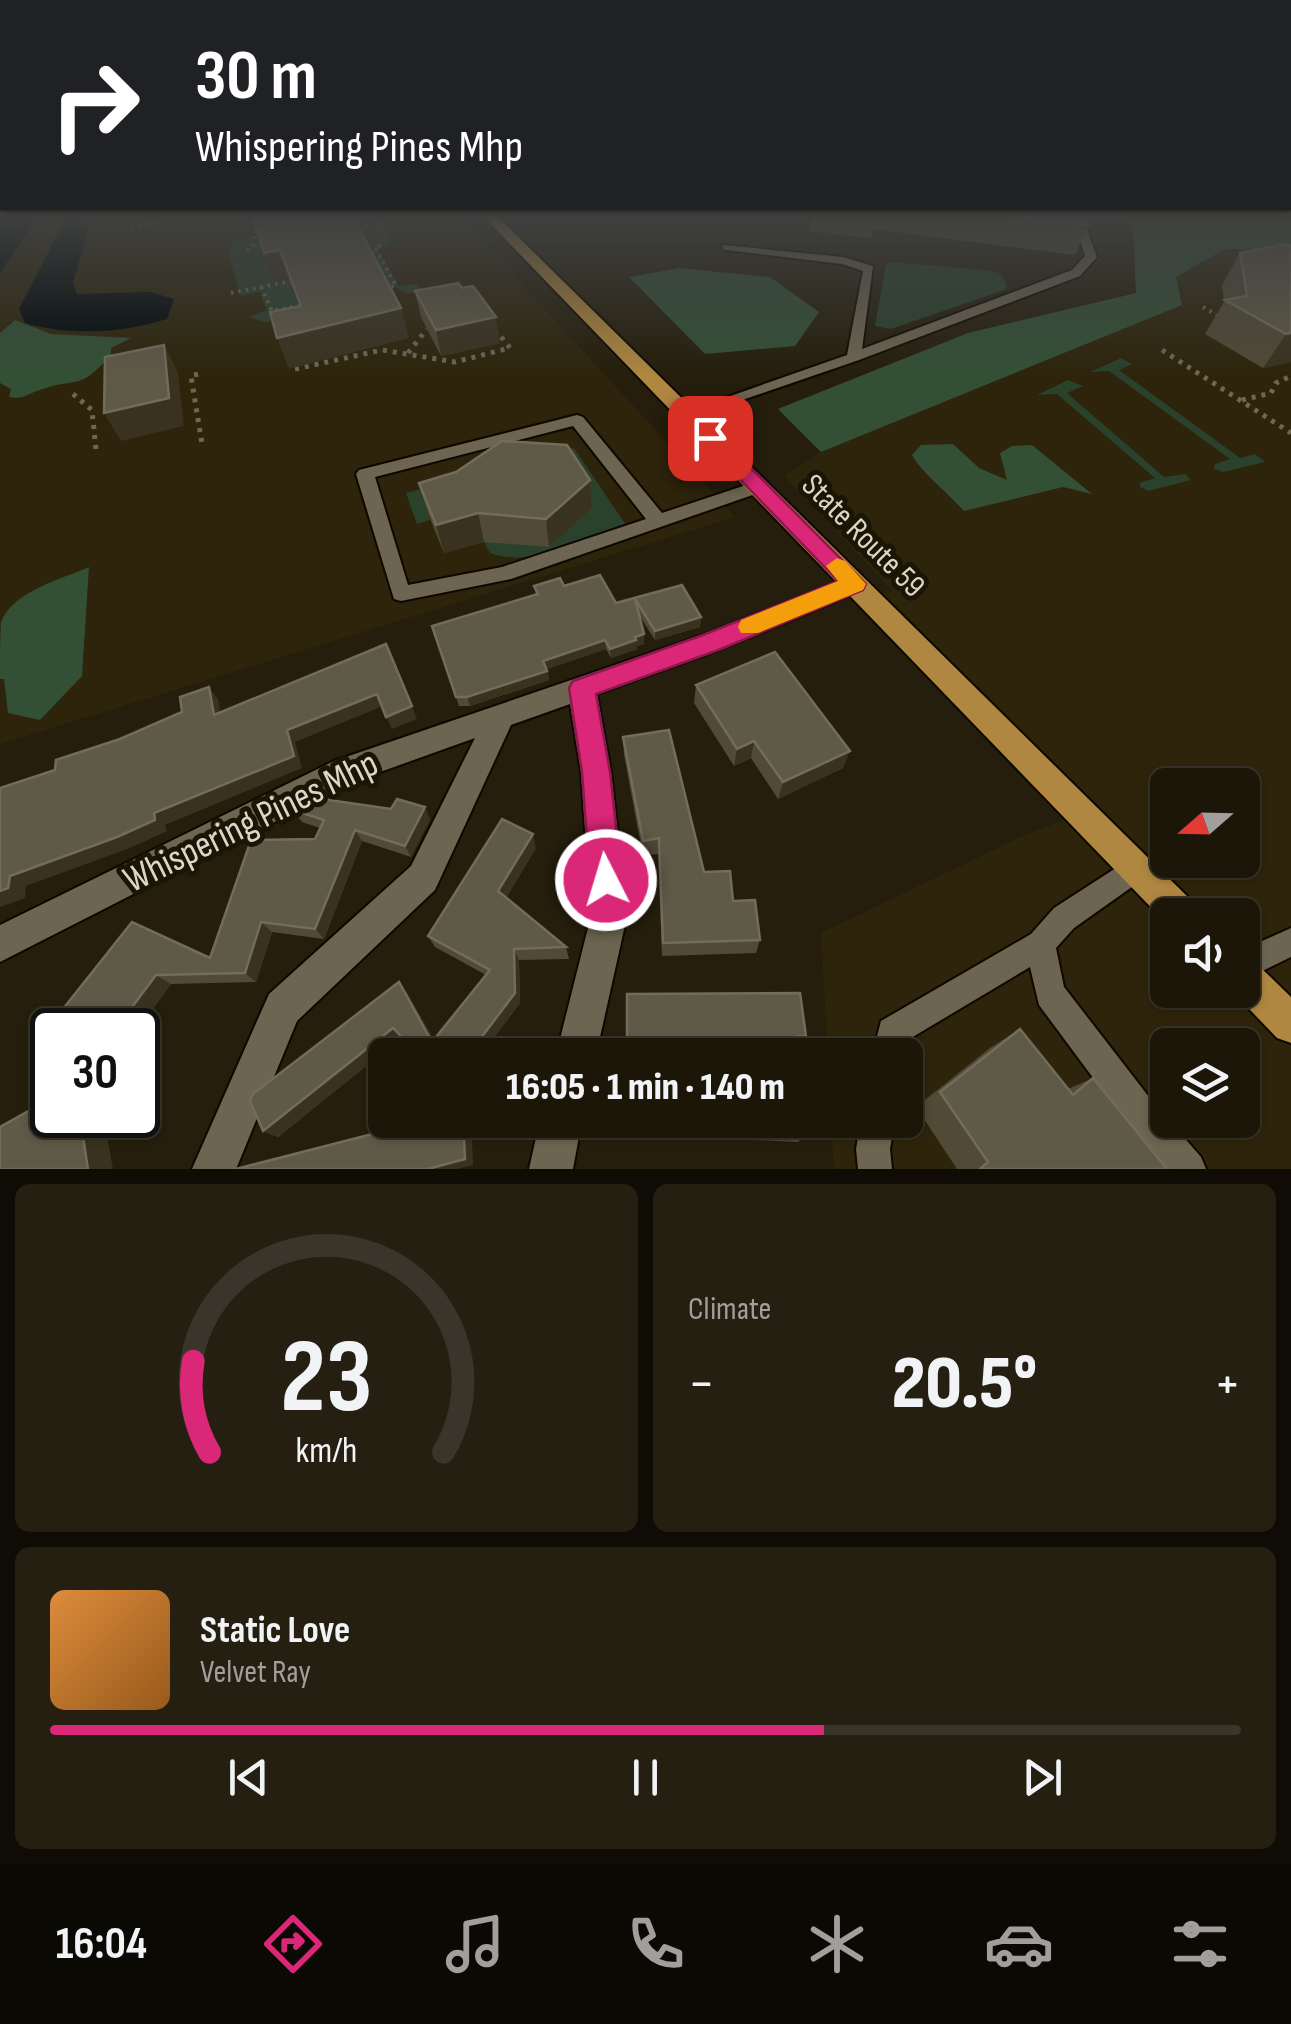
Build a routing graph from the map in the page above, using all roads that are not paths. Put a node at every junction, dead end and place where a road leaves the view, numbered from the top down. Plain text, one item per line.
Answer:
1 (541, 268) edge
2 (868, 268) edge
3 (1081, 268) edge
4 (854, 357) junction
5 (686, 414) junction
6 (758, 487) junction
7 (656, 520) junction
8 (854, 584) junction
9 (582, 688) junction
10 (500, 718) junction
11 (1136, 868) junction
12 (1165, 898) edge
13 (1291, 942) edge
14 (1041, 944) junction
15 (2, 948) edge
16 (1260, 957) edge
17 (1260, 994) edge
18 (1291, 1024) edge
19 (580, 1038) edge
20 (891, 1038) edge
21 (558, 1138) edge
22 (875, 1138) edge
23 (214, 1169) edge
24 (551, 1169) edge
25 (875, 1169) edge
26 (1189, 1169) edge

1 - 5 main road, State Route 59
2 - 4 lane
3 - 4 lane
4 - 5 lane
5 - 6 main road, State Route 59
6 - 7 lane
6 - 8 main road, State Route 59
7 - 7 lane
8 - 9 street, Whispering Pines Mhp
8 - 11 main road, State Route 59
9 - 10 street, Whispering Pines Mhp
9 - 19 street
10 - 15 street, Whispering Pines Mhp
10 - 23 street
11 - 12 main road, State Route 59
11 - 14 lane
13 - 16 lane
14 - 20 lane
14 - 26 lane
17 - 18 main road
21 - 24 street
22 - 25 lane

